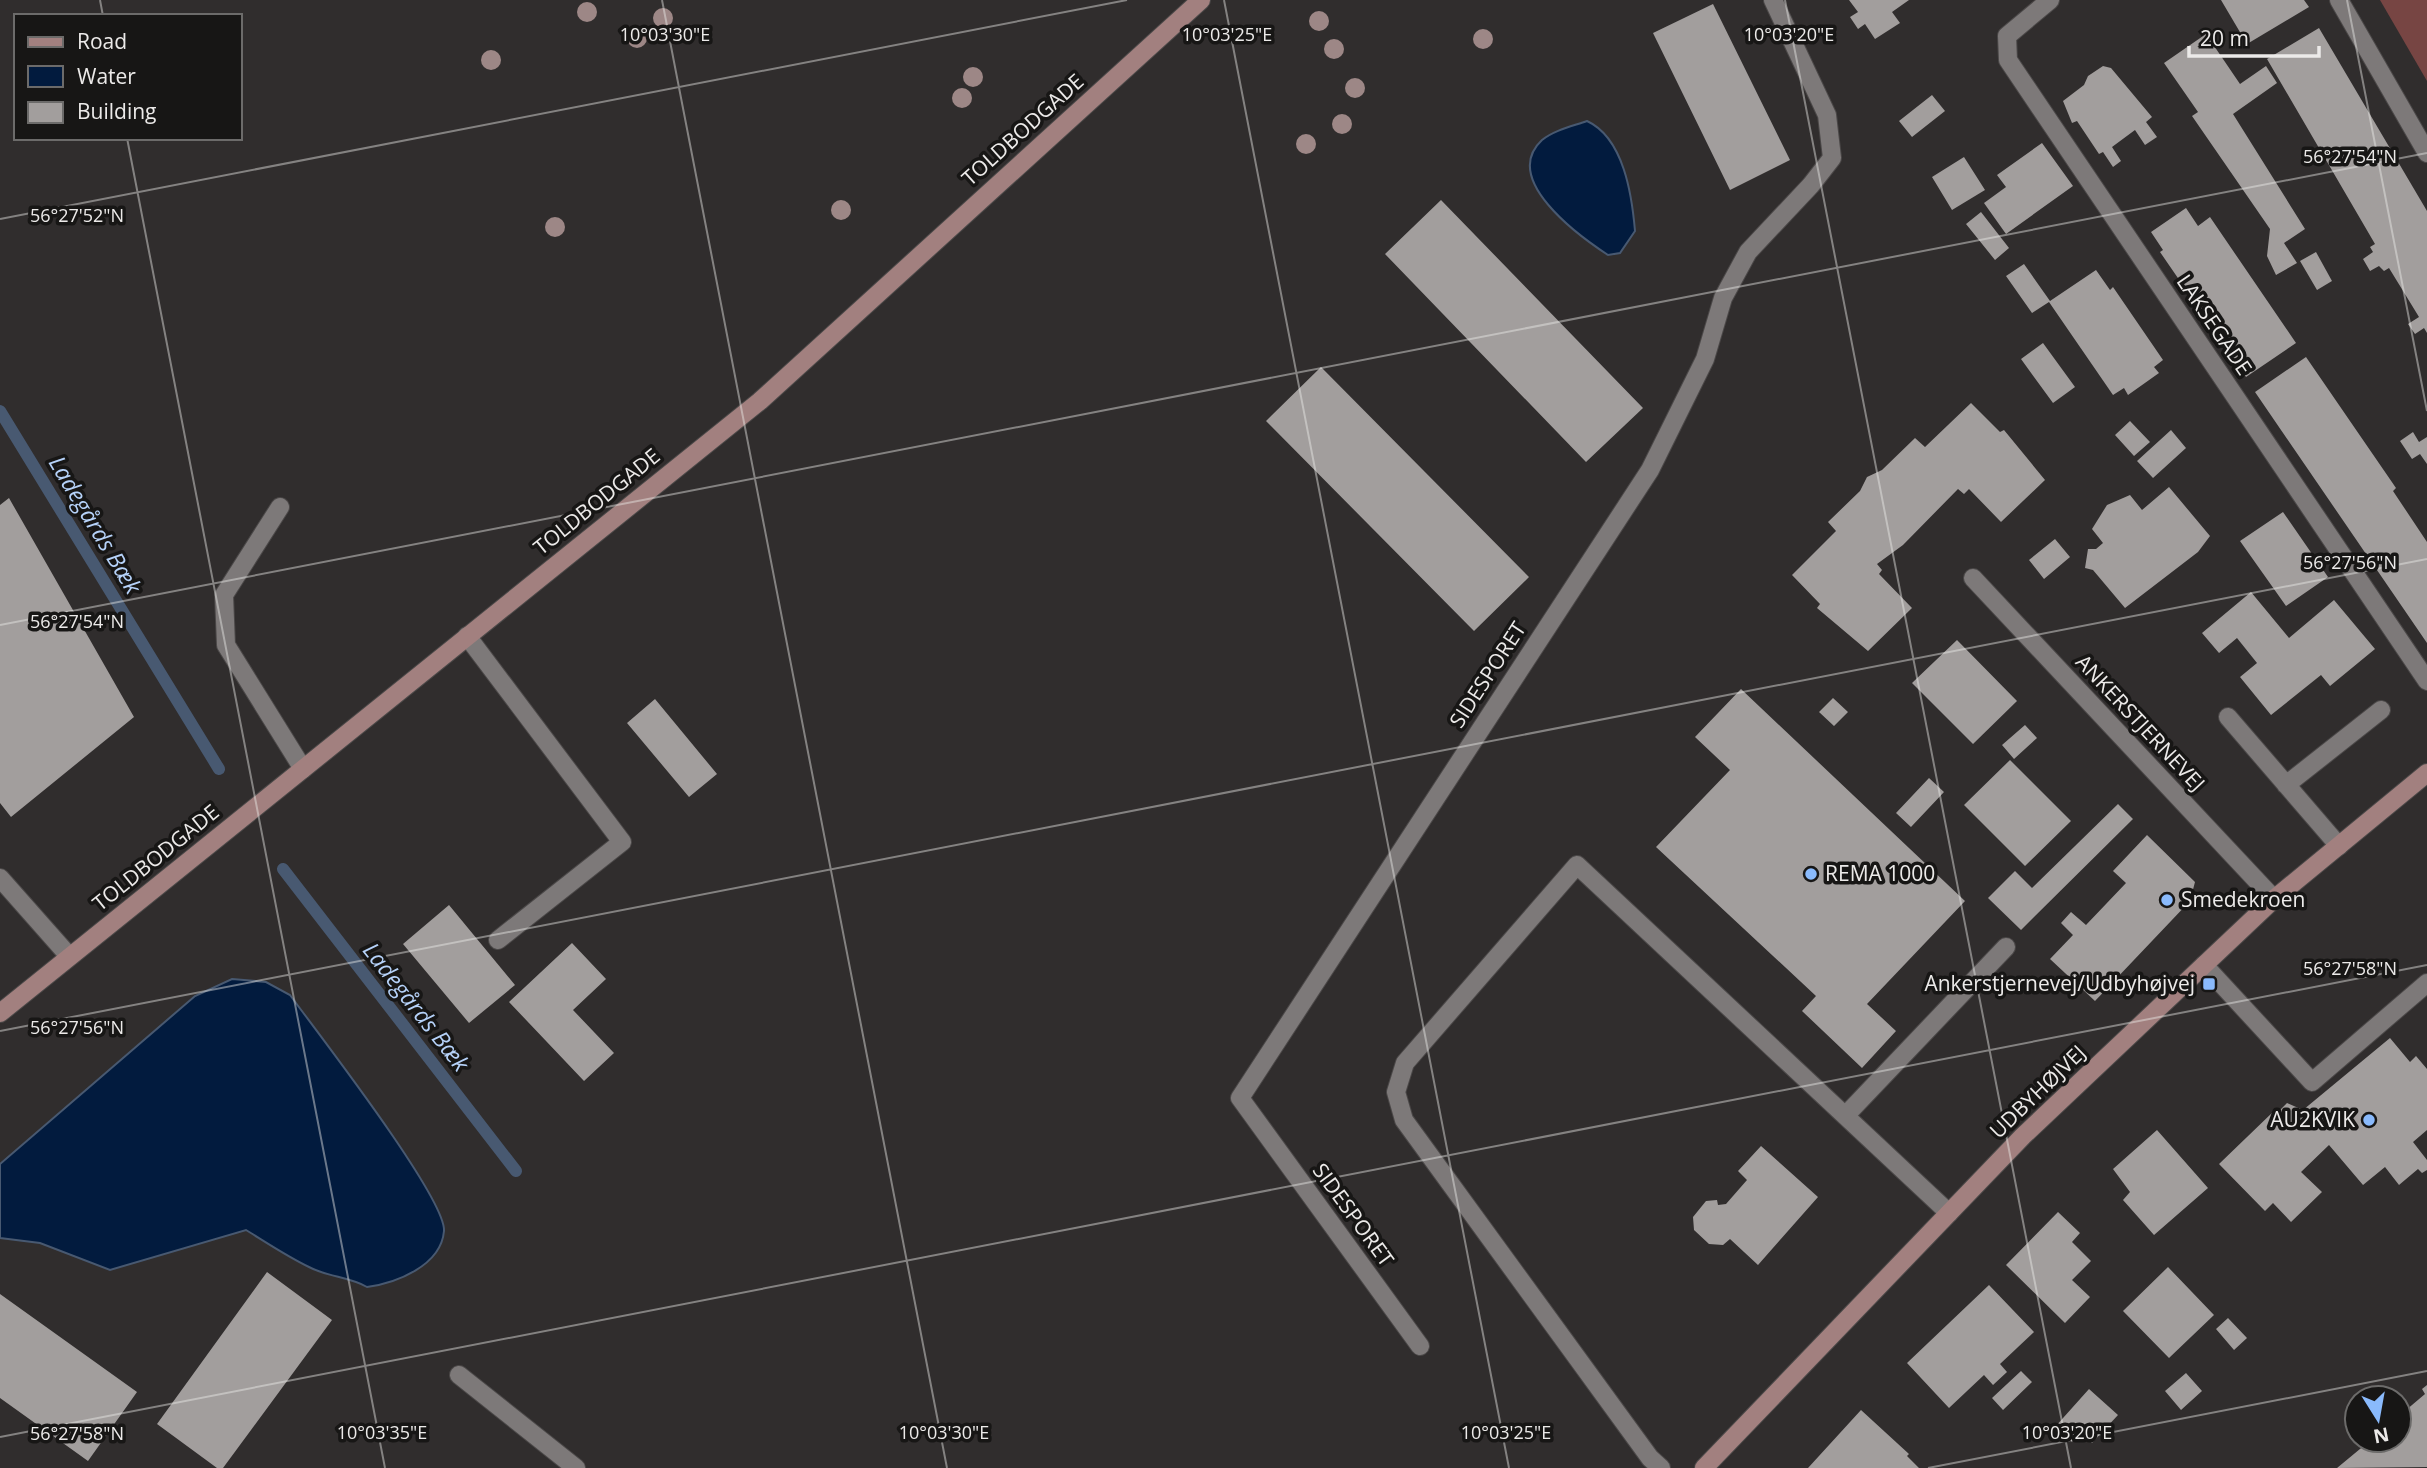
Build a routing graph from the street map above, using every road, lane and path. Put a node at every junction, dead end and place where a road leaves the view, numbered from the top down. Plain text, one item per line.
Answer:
1 (1200, 0) edge
2 (1773, 0) edge
3 (2050, 0) edge
4 (2339, 0) edge
5 (2427, 153) edge
6 (281, 507) dead end
7 (1973, 579) dead end
8 (467, 636) junction
9 (2427, 681) edge
10 (2381, 710) dead end
11 (2228, 717) dead end
12 (303, 769) junction
13 (2427, 773) edge
14 (2287, 785) junction
15 (2339, 846) junction
16 (0, 878) edge
17 (2274, 899) junction
18 (498, 940) dead end
19 (2006, 947) dead end
20 (69, 956) junction
21 (2204, 965) junction
22 (2427, 983) edge
23 (0, 1013) edge
24 (1846, 1115) junction
25 (1949, 1213) junction
26 (1420, 1346) dead end
27 (459, 1375) dead end
28 (576, 1468) edge
29 (1661, 1468) edge
30 (1704, 1468) edge

1 - 8 street, TOLDBODGADE
2 - 26 street, SIDESPORET
3 - 9 street, LAKSEGADE
4 - 5 street
6 - 12 street
7 - 17 street, ANKERSTJERNEVEJ
8 - 12 street, TOLDBODGADE
8 - 18 street
10 - 14 street
11 - 14 street
12 - 20 street, TOLDBODGADE
13 - 15 street, UDBYHØJVEJ
14 - 15 street
15 - 17 street, UDBYHØJVEJ
16 - 20 street
17 - 21 street, UDBYHØJVEJ
19 - 24 street
20 - 23 street, TOLDBODGADE
21 - 22 street
21 - 25 street, UDBYHØJVEJ
24 - 25 street
24 - 29 street
25 - 30 street, UDBYHØJVEJ
27 - 28 street

